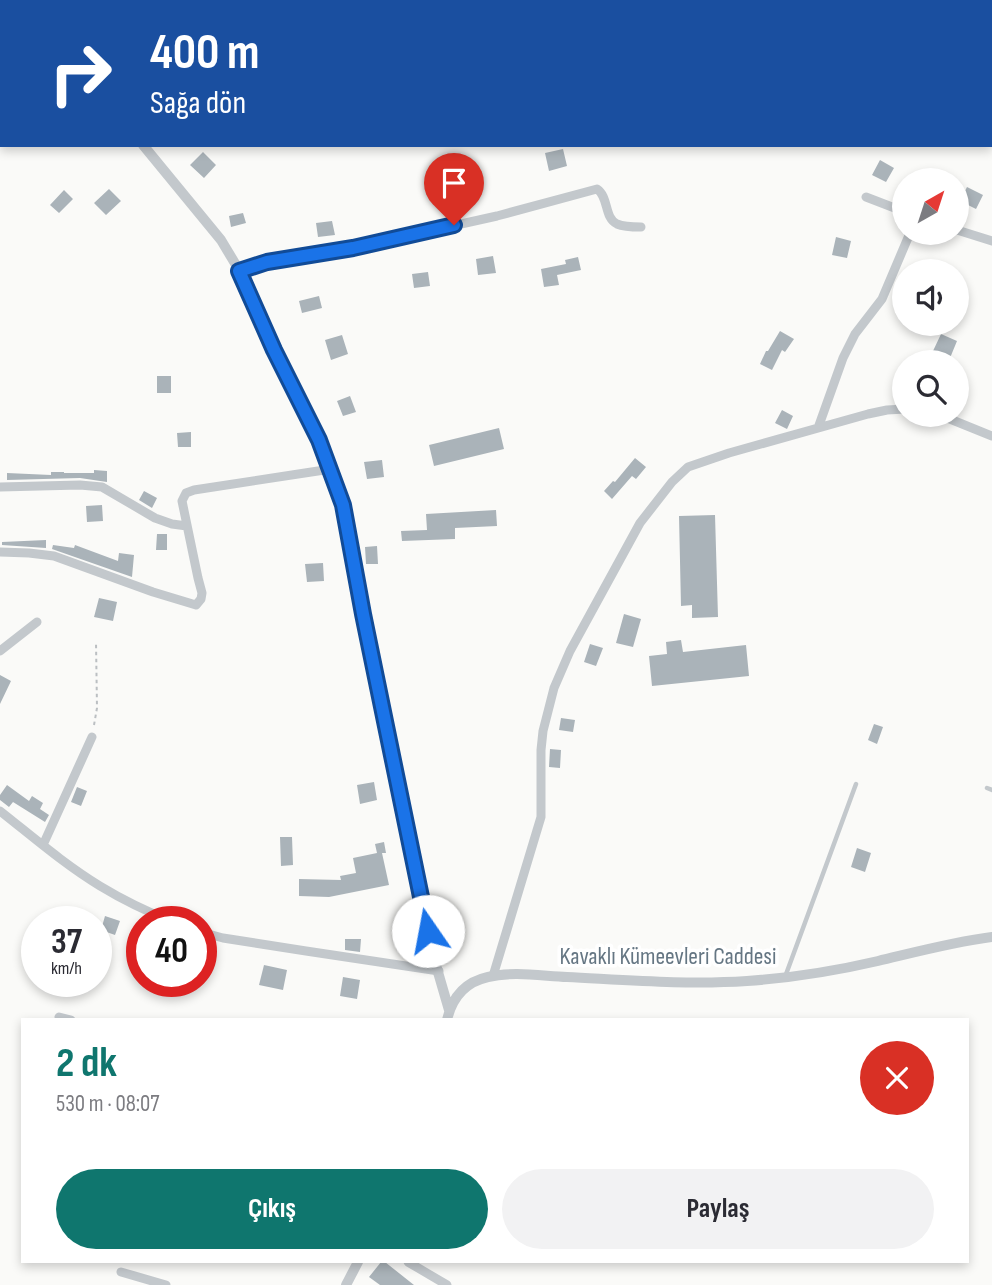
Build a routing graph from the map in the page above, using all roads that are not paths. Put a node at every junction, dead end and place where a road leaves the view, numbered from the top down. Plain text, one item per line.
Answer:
1 (145, 147) edge
2 (866, 197) dead end
3 (892, 207) edge
4 (641, 228) dead end
5 (970, 234) edge
6 (992, 241) edge
7 (905, 245) edge
8 (239, 271) junction
9 (892, 410) edge
10 (969, 427) edge
11 (818, 428) junction
12 (992, 436) edge
13 (331, 468) junction
14 (0, 486) edge
15 (187, 527) junction
16 (0, 552) edge
17 (37, 622) dead end
18 (0, 651) edge
19 (92, 737) road end
20 (856, 784) dead end
21 (0, 811) edge
22 (43, 845) junction
23 (136, 906) edge
24 (217, 935) edge
25 (992, 937) edge
26 (439, 971) junction
27 (493, 976) junction
28 (784, 978) junction
29 (448, 1015) edge
30 (59, 1017) dead end
31 (63, 1018) edge
32 (357, 1263) edge
33 (410, 1263) edge
34 (121, 1272) dead end
35 (166, 1285) edge
36 (346, 1285) edge
37 (447, 1285) edge

1 - 8 street
2 - 3 street
4 - 8 street
5 - 6 street
7 - 11 street
8 - 13 street
9 - 11 street
10 - 12 street
11 - 27 street
13 - 15 street
13 - 26 street
14 - 15 street
15 - 16 street
17 - 18 street
19 - 22 street
20 - 28 lane
21 - 22 street
22 - 23 street
24 - 26 street
25 - 28 street, Kavaklı Kümeevleri Caddesi
26 - 29 street
27 - 28 street, Kavaklı Kümeevleri Caddesi
27 - 29 street, Kavaklı Kümeevleri Caddesi
30 - 31 street
32 - 36 street
33 - 37 street
34 - 35 street

